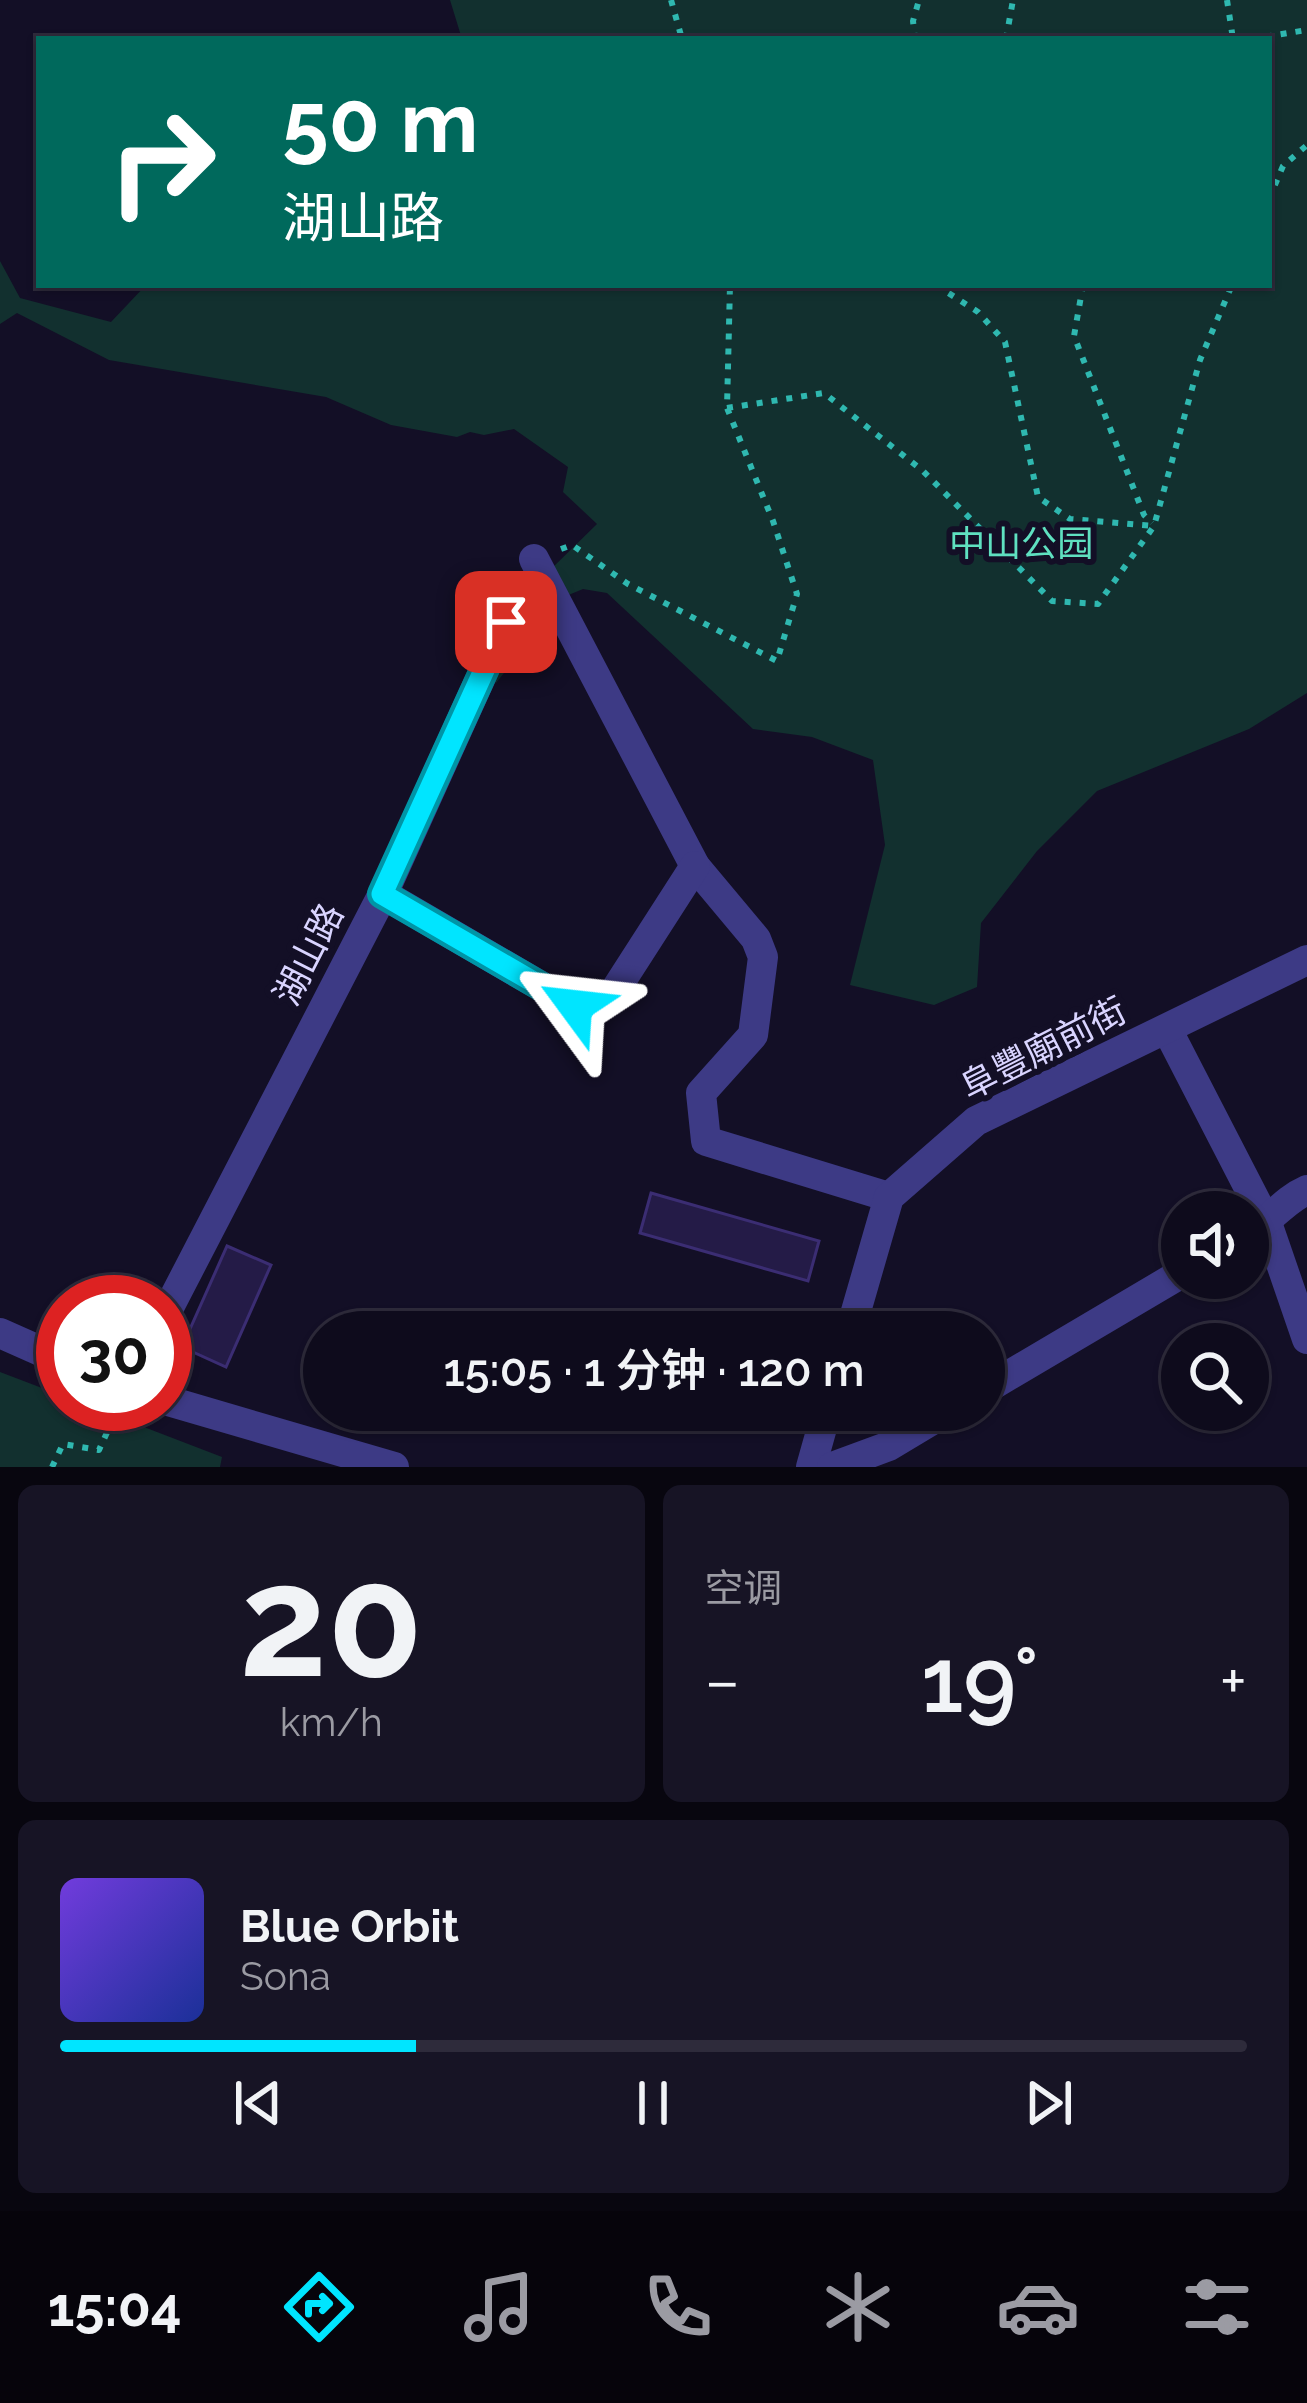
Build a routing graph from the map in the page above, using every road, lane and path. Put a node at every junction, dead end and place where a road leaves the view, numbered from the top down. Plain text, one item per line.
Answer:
1 (670, 0) edge
2 (919, 0) edge
3 (1012, 0) edge
4 (1227, 0) edge
5 (1307, 29) edge
6 (681, 36) edge
7 (915, 36) edge
8 (1006, 36) edge
9 (1233, 36) edge
10 (1268, 36) edge
11 (1307, 145) edge
12 (1272, 192) edge
13 (730, 288) edge
14 (941, 288) edge
15 (1082, 288) edge
16 (1231, 288) edge
17 (727, 408) junction
18 (1154, 526) junction
19 (535, 559) joint
20 (506, 622) dead end
21 (694, 866) junction
22 (382, 894) junction
23 (1307, 960) edge
24 (1167, 1029) junction
25 (1307, 1190) edge
26 (1240, 1191) edge
27 (889, 1197) junction
28 (1269, 1217) edge
29 (1307, 1218) edge
30 (1269, 1226) edge
31 (1269, 1255) edge
32 (186, 1275) edge
33 (1161, 1285) edge
34 (856, 1311) edge
35 (0, 1333) edge
36 (1307, 1339) edge
37 (36, 1349) edge
38 (1005, 1378) edge
39 (192, 1408) edge
40 (108, 1431) edge
41 (821, 1431) edge
42 (914, 1431) edge
43 (52, 1467) edge
44 (394, 1467) edge
45 (811, 1467) edge
46 (832, 1467) edge

1 - 6 path
2 - 7 path
3 - 8 path
4 - 9 path
5 - 10 path
11 - 12 path
13 - 17 path
14 - 18 path
15 - 18 path
16 - 18 path
17 - 18 path
17 - 19 path
19 - 21 street
20 - 22 street, 湖山路
21 - 22 street
21 - 27 street
22 - 32 street, 湖山路
23 - 24 street, 阜豐廟前街
24 - 26 street
24 - 27 street, 阜豐廟前街
25 - 28 street
27 - 34 street
29 - 30 street
31 - 36 street
33 - 38 street
35 - 37 street
39 - 44 street
40 - 43 path
41 - 45 street
42 - 46 street

